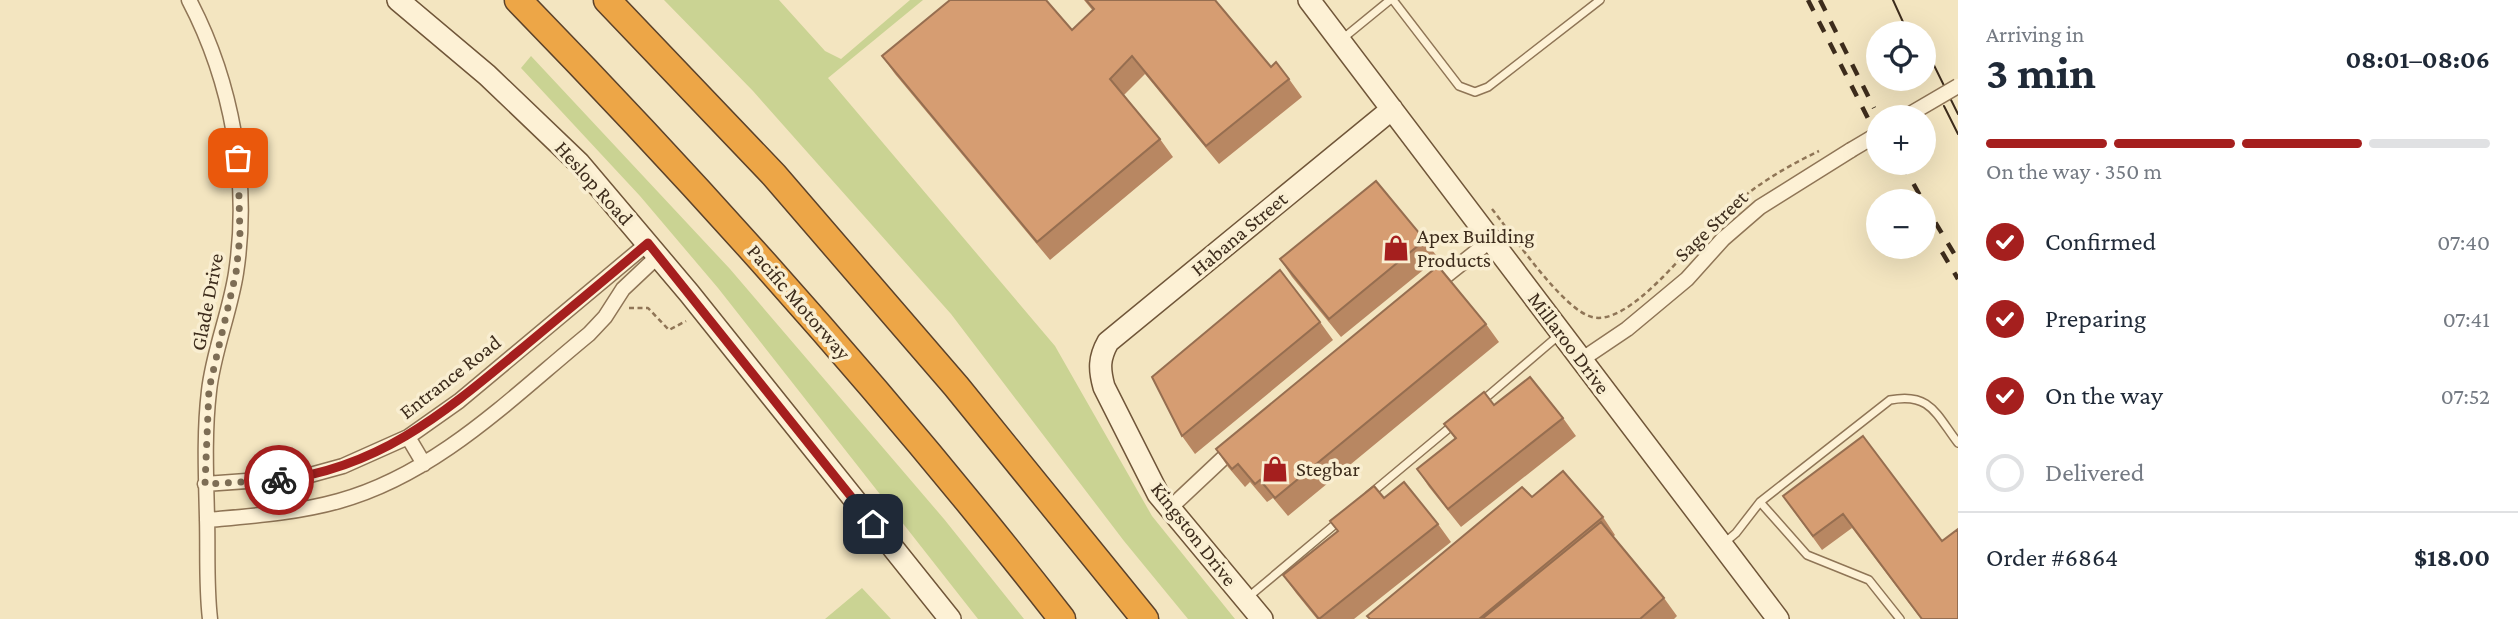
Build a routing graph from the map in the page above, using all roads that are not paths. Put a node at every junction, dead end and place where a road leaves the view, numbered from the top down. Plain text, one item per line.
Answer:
1 (189, 0) edge
2 (398, 0) edge
3 (519, 0) edge
4 (607, 0) edge
5 (1310, 0) edge
6 (1392, 0) edge
7 (1600, 0) edge
8 (1340, 40) junction
9 (1958, 86) edge
10 (1926, 105) edge
11 (1392, 108) junction
12 (1866, 141) edge
13 (1491, 240) junction
14 (653, 250) junction
15 (1417, 298) edge
16 (1561, 334) junction
17 (1581, 360) junction
18 (1099, 368) joint
19 (1477, 404) edge
20 (1467, 413) edge
21 (1251, 433) edge
22 (408, 437) junction
23 (1958, 443) edge
24 (424, 464) junction
25 (205, 484) junction
26 (1361, 502) edge
27 (1760, 502) junction
28 (1170, 508) junction
29 (1351, 511) edge
30 (207, 520) junction
31 (1722, 544) junction
32 (1246, 599) junction
33 (210, 619) edge
34 (950, 619) edge
35 (1062, 619) edge
36 (1145, 619) edge
37 (1262, 619) edge
38 (1778, 619) edge
39 (1900, 619) edge

1 - 25 street, Glade Drive
2 - 14 street, Heslop Road
3 - 35 highway, Pacific Motorway
4 - 36 highway
5 - 8 street, Millaroo Drive
6 - 7 lane
6 - 8 lane
8 - 11 street, Millaroo Drive
9 - 10 street, bridge
11 - 13 street, Millaroo Drive
11 - 18 street, Habana Street
12 - 17 street, Sage Street, bridge
13 - 15 street
13 - 16 street, Millaroo Drive
14 - 22 street, Entrance Road
14 - 24 street
14 - 34 street, Heslop Road
16 - 17 street, Millaroo Drive
16 - 19 lane
17 - 31 street, Millaroo Drive
18 - 28 street, Kingston Drive
20 - 26 lane
21 - 28 street
22 - 24 street
22 - 25 street, Entrance Road
23 - 27 lane
24 - 30 street
25 - 30 street, Glade Drive
27 - 31 lane
27 - 39 lane
28 - 32 street, Kingston Drive
29 - 32 lane
30 - 33 street, Glade Drive
31 - 38 street, Millaroo Drive
32 - 37 street, Kingston Drive

